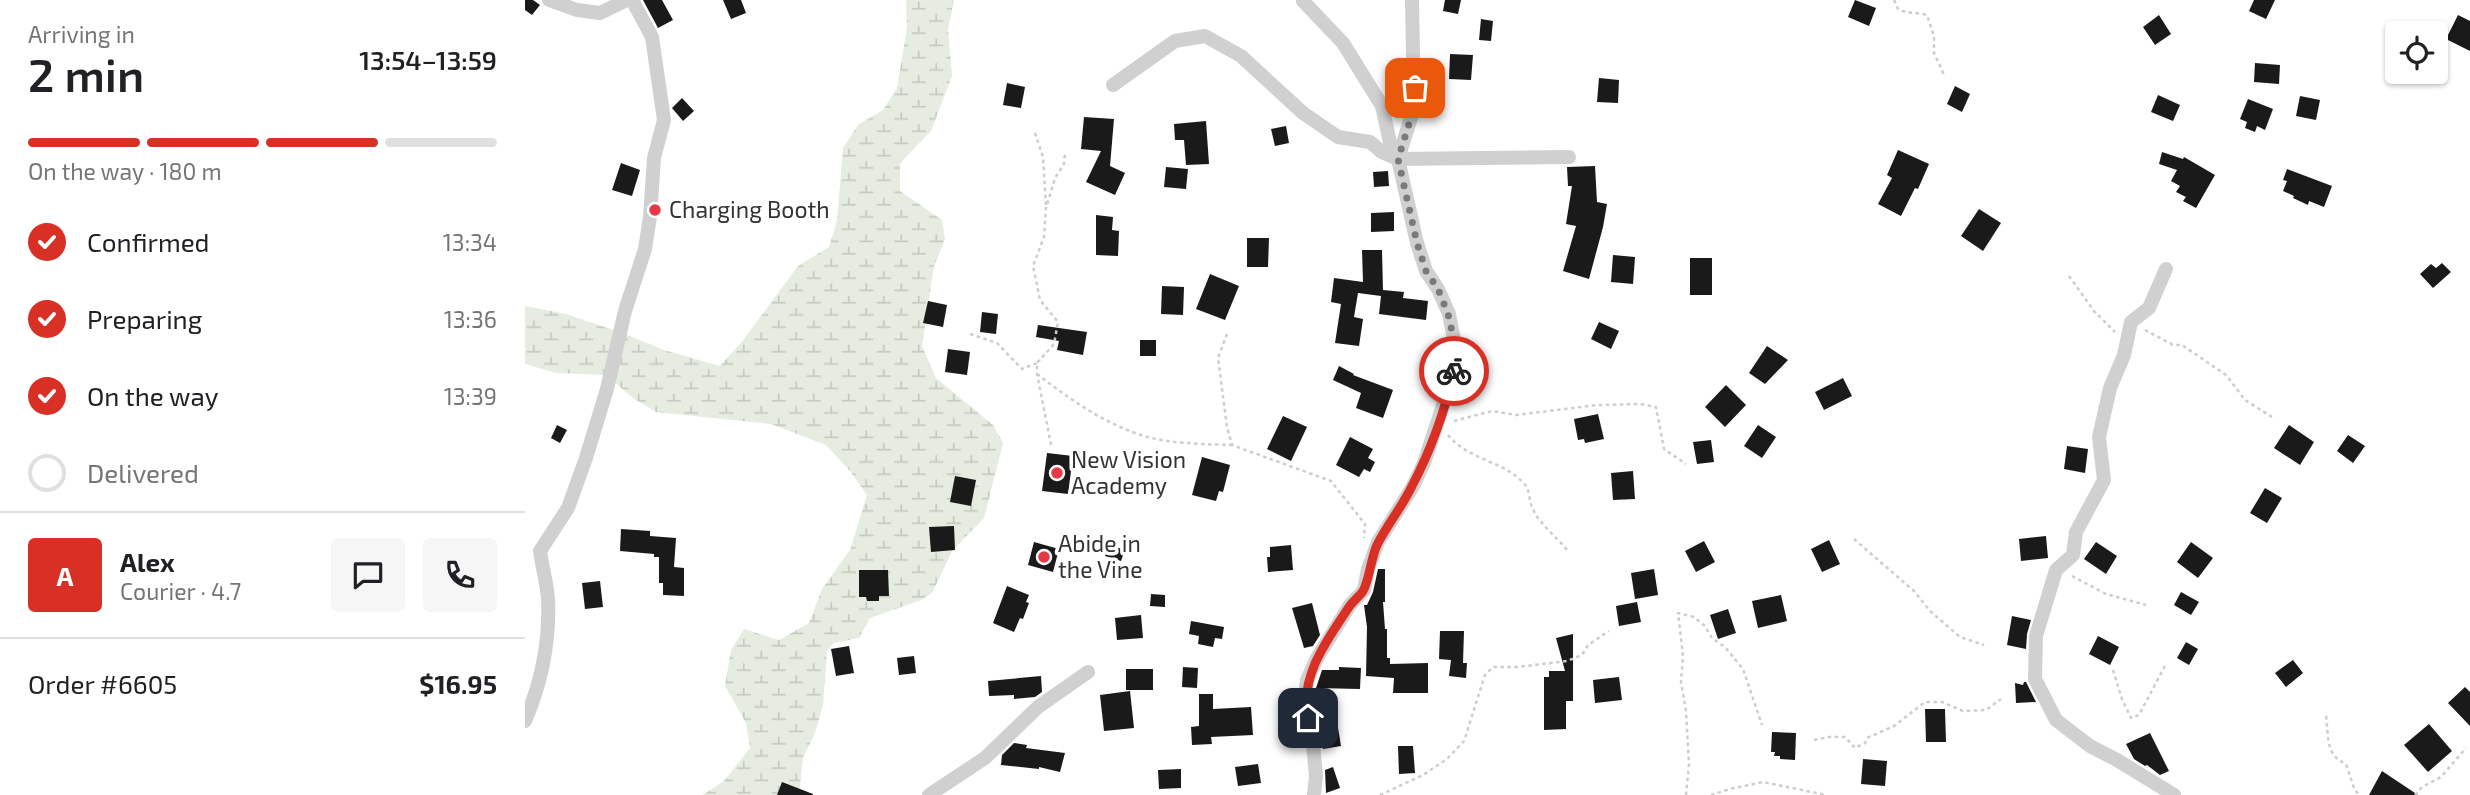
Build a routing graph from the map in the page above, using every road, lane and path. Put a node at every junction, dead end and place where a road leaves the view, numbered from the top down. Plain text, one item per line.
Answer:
1 (549, 0) edge
2 (629, 0) edge
3 (1412, 0) edge
4 (1895, 0) edge
5 (1303, 1) edge
6 (1945, 77) dead end
7 (1113, 85) dead end
8 (1035, 133) dead end
9 (1065, 152) dead end
10 (1569, 157) dead end
11 (1395, 158) junction
12 (1046, 208) junction
13 (2166, 269) dead end
14 (2069, 276) dead end
15 (2131, 323) junction
16 (970, 334) dead end
17 (1227, 334) dead end
18 (2124, 355) junction
19 (1037, 363) junction
20 (1037, 373) junction
21 (2272, 417) dead end
22 (1441, 420) junction
23 (1051, 445) dead end
24 (1232, 446) junction
25 (1686, 464) dead end
26 (1854, 539) dead end
27 (1567, 550) dead end
28 (1375, 551) junction
29 (2056, 570) junction
30 (2146, 605) dead end
31 (1609, 631) dead end
32 (1984, 645) dead end
33 (2167, 664) dead end
34 (2113, 670) dead end
35 (1088, 672) dead end
36 (2001, 699) dead end
37 (2326, 716) dead end
38 (525, 721) edge
39 (1762, 725) dead end
40 (1814, 740) dead end
41 (2466, 748) dead end
42 (929, 795) edge
43 (1314, 795) edge
44 (1380, 795) edge
45 (1686, 795) edge
46 (1711, 795) edge
47 (1826, 795) edge
48 (2174, 795) edge
49 (2359, 795) edge
50 (2415, 795) edge

1 - 2 street
2 - 38 street
3 - 11 street
4 - 6 path
5 - 11 street
7 - 11 street
8 - 12 path
9 - 12 path
10 - 11 street
11 - 22 street
12 - 19 path
13 - 15 street
14 - 18 path
15 - 18 street
15 - 21 path
16 - 19 path
17 - 24 path
18 - 29 street
19 - 20 path
20 - 23 path
20 - 24 path
22 - 25 path
22 - 27 path
22 - 28 street
24 - 28 path
26 - 32 path
28 - 43 street
29 - 30 path
29 - 48 street
31 - 44 path
33 - 34 path
35 - 42 street
36 - 40 path
37 - 49 path
39 - 45 path
41 - 50 path
46 - 47 path

